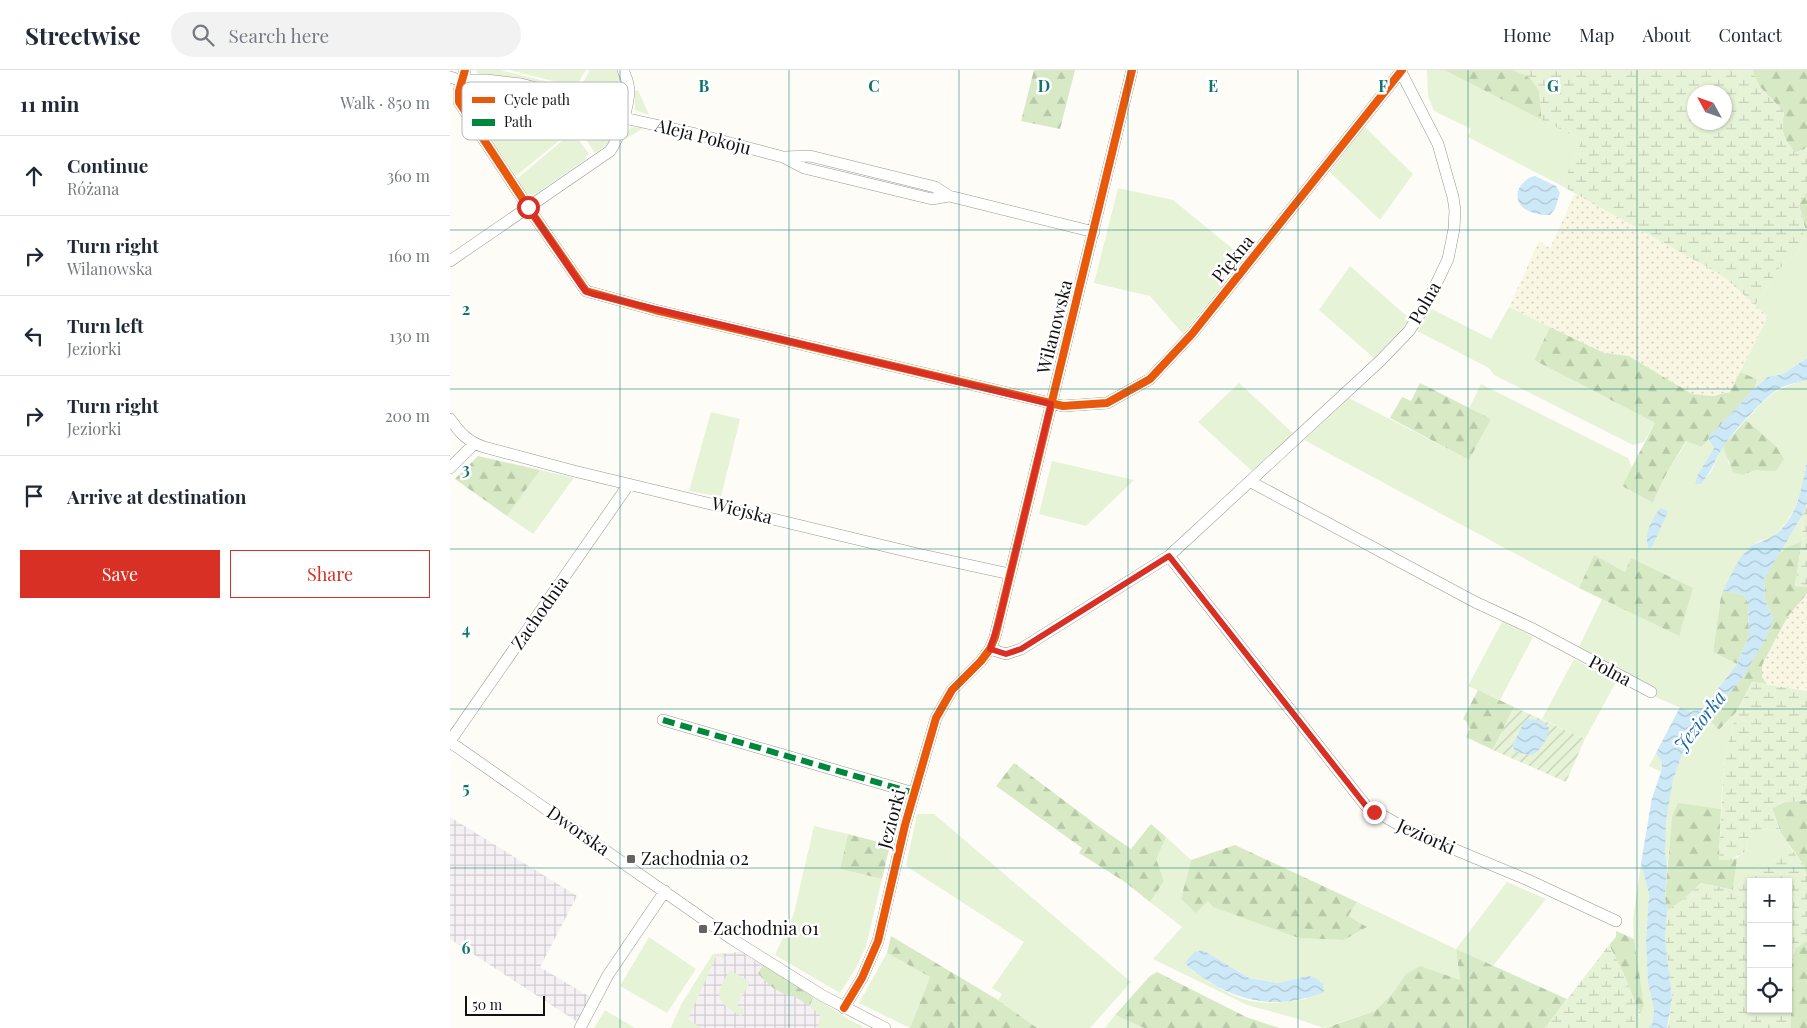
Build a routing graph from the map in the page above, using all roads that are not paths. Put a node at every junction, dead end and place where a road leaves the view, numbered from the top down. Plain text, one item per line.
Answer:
1 (623, 70) edge
2 (1132, 70) edge
3 (1402, 71) edge
4 (463, 75) edge
5 (450, 77) edge
6 (483, 80) edge
7 (502, 82) edge
8 (628, 82) edge
9 (462, 106) edge
10 (628, 119) edge
11 (483, 140) edge
12 (617, 140) edge
13 (528, 207) junction
14 (1094, 232) junction
15 (450, 261) edge
16 (1051, 404) junction
17 (450, 420) edge
18 (474, 444) junction
19 (450, 468) edge
20 (1251, 482) junction
21 (629, 484) junction
22 (1169, 556) junction
23 (1010, 574) junction
24 (990, 649) junction
25 (1650, 692) dead end
26 (663, 720) dead end
27 (450, 741) edge
28 (914, 793) junction
29 (665, 891) junction
30 (1616, 921) dead end
31 (844, 1008) junction
32 (580, 1028) edge
33 (886, 1028) edge

1 - 8 street
2 - 14 street, Wilanowska
3 - 16 street, Piękna
3 - 20 street, Polna
4 - 5 street, Aleja Pokoju
4 - 6 street, Aleja Pokoju
4 - 9 street, Piękna
6 - 7 street, Aleja Pokoju
10 - 14 street, Aleja Pokoju
11 - 13 street, Piękna
12 - 13 street
13 - 15 street
13 - 16 street, Piękna
14 - 16 street, Wilanowska
16 - 23 street, Wilanowska
17 - 18 street
18 - 19 street
18 - 21 street, Wiejska
20 - 22 street, Polna
20 - 25 street, Polna
21 - 23 street, Wiejska
21 - 27 street, Zachodnia
22 - 24 street
22 - 30 street, Jeziorki
23 - 24 street, Wilanowska
24 - 28 street, Jeziorki
26 - 28 street
27 - 29 street, Dworska
28 - 31 street, Jeziorki
29 - 31 street, Dworska
29 - 32 street
31 - 33 street, Dworska

